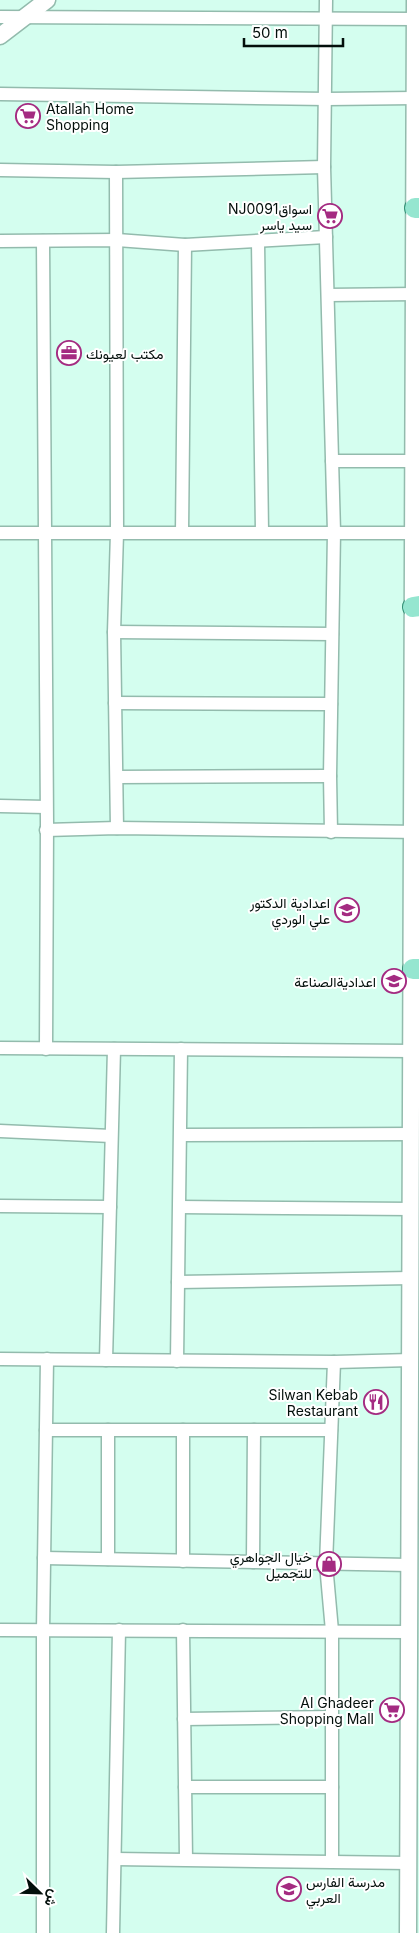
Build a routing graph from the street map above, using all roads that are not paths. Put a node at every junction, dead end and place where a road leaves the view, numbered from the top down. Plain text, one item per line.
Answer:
1 (47, 0) edge
2 (326, 0) edge
3 (415, 0) edge
4 (0, 16) edge
5 (26, 16) junction
6 (327, 18) junction
7 (415, 19) junction
8 (0, 36) edge
9 (0, 94) edge
10 (415, 98) junction
11 (327, 99) junction
12 (324, 167) junction
13 (0, 170) edge
14 (116, 172) junction
15 (417, 208) edge
16 (326, 237) junction
17 (0, 240) edge
18 (117, 240) junction
19 (43, 241) junction
20 (258, 242) junction
21 (185, 245) junction
22 (415, 294) junction
23 (328, 295) junction
24 (332, 461) junction
25 (414, 461) junction
26 (182, 532) junction
27 (262, 532) junction
28 (334, 532) junction
29 (413, 532) junction
30 (46, 533) junction
31 (117, 533) junction
32 (0, 534) edge
33 (416, 607) edge
34 (114, 632) junction
35 (332, 634) junction
36 (115, 703) junction
37 (331, 704) junction
38 (330, 776) junction
39 (118, 777) junction
40 (0, 806) edge
41 (46, 807) junction
42 (117, 828) junction
43 (46, 830) junction
44 (331, 832) junction
45 (416, 832) edge
46 (416, 969) edge
47 (0, 1048) edge
48 (46, 1049) junction
49 (114, 1049) junction
50 (181, 1049) junction
51 (413, 1052) junction
52 (0, 1131) edge
53 (412, 1134) junction
54 (111, 1136) junction
55 (181, 1136) junction
56 (0, 1206) edge
57 (110, 1207) junction
58 (180, 1207) junction
59 (412, 1209) junction
60 (411, 1278) junction
61 (178, 1282) junction
62 (0, 1359) edge
63 (47, 1359) junction
64 (106, 1360) junction
65 (177, 1360) junction
66 (411, 1360) junction
67 (334, 1362) junction
68 (46, 1430) junction
69 (108, 1430) junction
70 (183, 1430) junction
71 (254, 1430) junction
72 (331, 1430) junction
73 (44, 1558) junction
74 (108, 1560) junction
75 (183, 1561) junction
76 (253, 1562) junction
77 (326, 1564) junction
78 (409, 1566) junction
79 (0, 1630) edge
80 (43, 1630) junction
81 (119, 1630) junction
82 (183, 1630) junction
83 (332, 1631) junction
84 (409, 1632) junction
85 (332, 1717) junction
86 (184, 1719) junction
87 (185, 1787) junction
88 (332, 1787) junction
89 (115, 1859) junction
90 (186, 1859) junction
91 (332, 1861) junction
92 (409, 1863) junction
93 (43, 1933) edge
94 (113, 1933) edge
95 (408, 1933) edge

1 - 5 street
2 - 6 street
3 - 7 street
4 - 5 street
5 - 6 street
5 - 8 street
6 - 7 street
6 - 11 street
7 - 10 street
9 - 11 street
10 - 11 street
10 - 15 street
11 - 12 street
12 - 14 street
12 - 16 street
13 - 14 street
14 - 18 street
15 - 22 street
16 - 20 street
16 - 23 street
17 - 19 street
18 - 19 street
18 - 21 street
18 - 31 street
19 - 30 street
20 - 21 street
20 - 27 street
21 - 26 street
22 - 23 street
22 - 25 street
23 - 24 street
24 - 25 street
24 - 28 street
25 - 29 street
26 - 27 street
26 - 31 street
27 - 28 street
28 - 29 street
28 - 35 street
29 - 33 street
30 - 31 street
30 - 32 street
30 - 41 street
31 - 34 street
33 - 45 street
34 - 35 street
34 - 36 street
35 - 37 street
36 - 37 street
36 - 39 street
37 - 38 street
38 - 39 street
38 - 44 street
39 - 42 street
40 - 41 street
41 - 43 street
42 - 43 street
42 - 44 street
43 - 48 street
44 - 45 street
45 - 46 street
46 - 51 street
47 - 48 street
48 - 49 street
49 - 50 street
49 - 54 street
50 - 51 street
50 - 55 street
51 - 53 street
52 - 54 street
53 - 55 street
53 - 59 street
54 - 57 street
55 - 58 street
56 - 57 street
57 - 64 street
58 - 59 street
58 - 61 street
59 - 60 street
60 - 61 street
60 - 66 street
61 - 65 street
62 - 63 street
63 - 64 street
63 - 68 street
64 - 65 street
65 - 67 street
66 - 67 street
66 - 78 street
67 - 72 street
68 - 69 street
68 - 73 street
69 - 70 street
69 - 74 street
70 - 71 street
70 - 75 street
71 - 72 street
71 - 76 street
72 - 77 street
73 - 74 street
73 - 80 street
74 - 75 street
75 - 76 street
76 - 77 street
77 - 78 street
77 - 83 street
78 - 84 street
79 - 80 street
80 - 81 street
80 - 93 street
81 - 82 street
81 - 89 street
82 - 83 street
82 - 86 street
83 - 84 street
83 - 85 street
84 - 92 street
85 - 86 street
85 - 88 street
86 - 87 street
87 - 88 street
87 - 90 street
88 - 91 street
89 - 90 street
89 - 94 street
90 - 91 street
91 - 92 street
92 - 95 street

